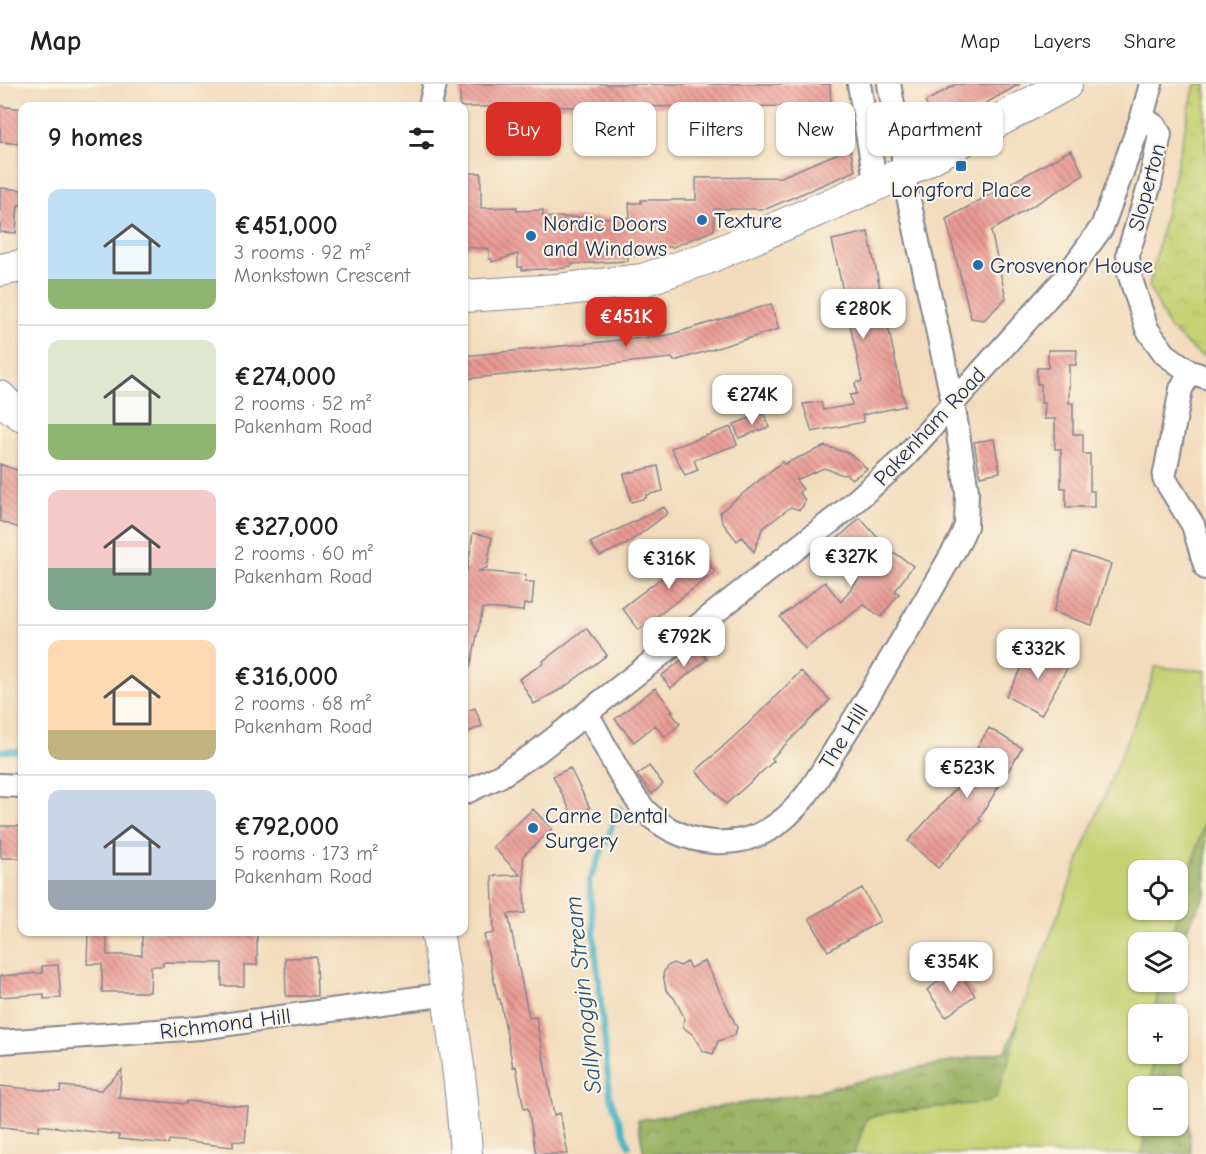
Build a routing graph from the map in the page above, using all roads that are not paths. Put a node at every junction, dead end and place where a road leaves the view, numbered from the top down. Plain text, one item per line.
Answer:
1 (435, 84) edge
2 (859, 84) edge
3 (889, 84) edge
4 (1066, 84) edge
5 (1152, 84) edge
6 (431, 102) edge
7 (1142, 117) junction
8 (890, 180) junction
9 (18, 267) edge
10 (0, 270) edge
11 (468, 296) edge
12 (1198, 374) edge
13 (0, 397) edge
14 (953, 402) junction
15 (18, 411) edge
16 (1206, 568) edge
17 (585, 715) junction
18 (0, 785) edge
19 (18, 786) edge
20 (468, 791) edge
21 (438, 936) edge
22 (448, 994) junction
23 (0, 1042) edge
24 (466, 1154) edge

1 - 6 street
2 - 8 street
3 - 8 street
4 - 8 main road
5 - 7 street, Pakenham Road
7 - 12 street, Sloperton
7 - 14 street, Pakenham Road
8 - 11 main road
8 - 14 street, The Hill
9 - 10 main road
12 - 16 street
13 - 15 main road
14 - 17 street, Pakenham Road
14 - 17 street, The Hill
17 - 20 street, Pakenham Road
18 - 19 street
21 - 22 main road
22 - 23 street, Richmond Hill
22 - 24 main road

